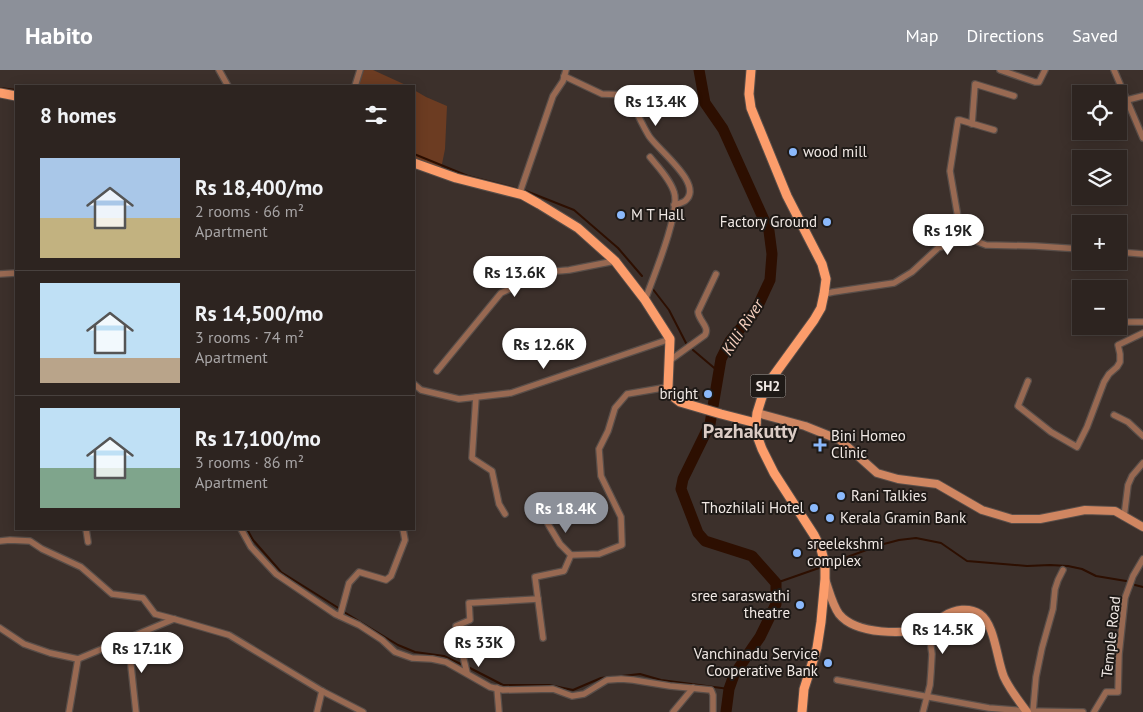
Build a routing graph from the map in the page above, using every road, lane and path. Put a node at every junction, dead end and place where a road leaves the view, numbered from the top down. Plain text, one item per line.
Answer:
1 (219, 70) edge
2 (360, 70) edge
3 (751, 70) edge
4 (1000, 70) edge
5 (1045, 70) edge
6 (1114, 70) edge
7 (565, 73) edge
8 (227, 85) edge
9 (355, 85) edge
10 (1120, 85) edge
11 (0, 93) edge
12 (15, 96) edge
13 (1014, 96) dead end
14 (1143, 96) edge
15 (1127, 100) joint
16 (972, 124) junction
17 (994, 130) dead end
18 (1143, 138) edge
19 (650, 157) dead end
20 (415, 163) edge
21 (519, 195) junction
22 (674, 205) junction
23 (962, 241) junction
24 (1072, 248) edge
25 (1127, 253) edge
26 (1143, 254) edge
27 (615, 261) junction
28 (0, 274) edge
29 (15, 274) edge
30 (716, 274) dead end
31 (824, 294) junction
32 (645, 300) junction
33 (1127, 322) edge
34 (1143, 322) edge
35 (1143, 333) edge
36 (670, 339) junction
37 (669, 362) junction
38 (437, 371) dead end
39 (1028, 381) dead end
40 (415, 385) edge
41 (668, 386) junction
42 (476, 397) junction
43 (757, 413) junction
44 (1114, 416) dead end
45 (756, 423) junction
46 (1143, 436) edge
47 (1143, 463) edge
48 (505, 514) dead end
49 (1124, 517) junction
50 (548, 524) dead end
51 (1143, 528) edge
52 (86, 530) edge
53 (242, 530) edge
54 (403, 530) edge
55 (0, 541) edge
56 (88, 542) dead end
57 (571, 555) junction
58 (1143, 560) edge
59 (1063, 570) dead end
60 (826, 579) junction
61 (538, 599) junction
62 (950, 613) junction
63 (340, 616) junction
64 (174, 619) junction
65 (0, 628) edge
66 (128, 638) junction
67 (543, 638) dead end
68 (78, 659) junction
69 (467, 673) junction
70 (837, 680) dead end
71 (497, 688) junction
72 (693, 688) junction
73 (322, 691) junction
74 (926, 696) junction
75 (1029, 711) edge
76 (69, 712) edge
77 (136, 712) edge
78 (317, 712) edge
79 (363, 712) edge
80 (499, 712) edge
81 (673, 712) edge
82 (714, 712) edge
83 (802, 712) edge
84 (923, 712) edge
85 (1083, 712) edge
86 (1094, 712) edge

1 - 8 street
2 - 9 street
3 - 31 main road, SH2
4 - 5 street
6 - 10 street
7 - 21 street
7 - 22 street
11 - 12 main road
13 - 16 street
14 - 15 street
15 - 18 street
16 - 17 street
16 - 23 street
19 - 22 street
20 - 21 main road
21 - 27 main road
22 - 32 street
23 - 24 street
23 - 31 street
25 - 26 street
27 - 32 main road
27 - 38 street
28 - 29 street
30 - 37 street
31 - 43 main road, SH2
32 - 36 main road
33 - 34 street
35 - 39 street
36 - 37 main road
36 - 42 street
37 - 41 main road
40 - 42 street
41 - 45 main road
41 - 57 street
42 - 48 street
43 - 45 main road, SH2
43 - 49 main road
44 - 46 street
45 - 60 main road, SH2
47 - 49 street
49 - 51 main road
50 - 57 street
52 - 56 street
53 - 63 street
54 - 63 street
55 - 64 street
57 - 61 street
58 - 86 street, Temple Road
59 - 75 street
60 - 62 main road
60 - 83 main road, SH2
61 - 67 street
61 - 69 street
62 - 74 street
62 - 75 main road
63 - 69 street
64 - 66 street
64 - 73 street
65 - 68 street
66 - 68 street
66 - 77 street
68 - 76 street
69 - 71 street
70 - 74 street
71 - 72 street
71 - 80 street
72 - 81 street
72 - 82 street
73 - 78 street
73 - 79 street
74 - 75 street
74 - 84 street
75 - 85 street

